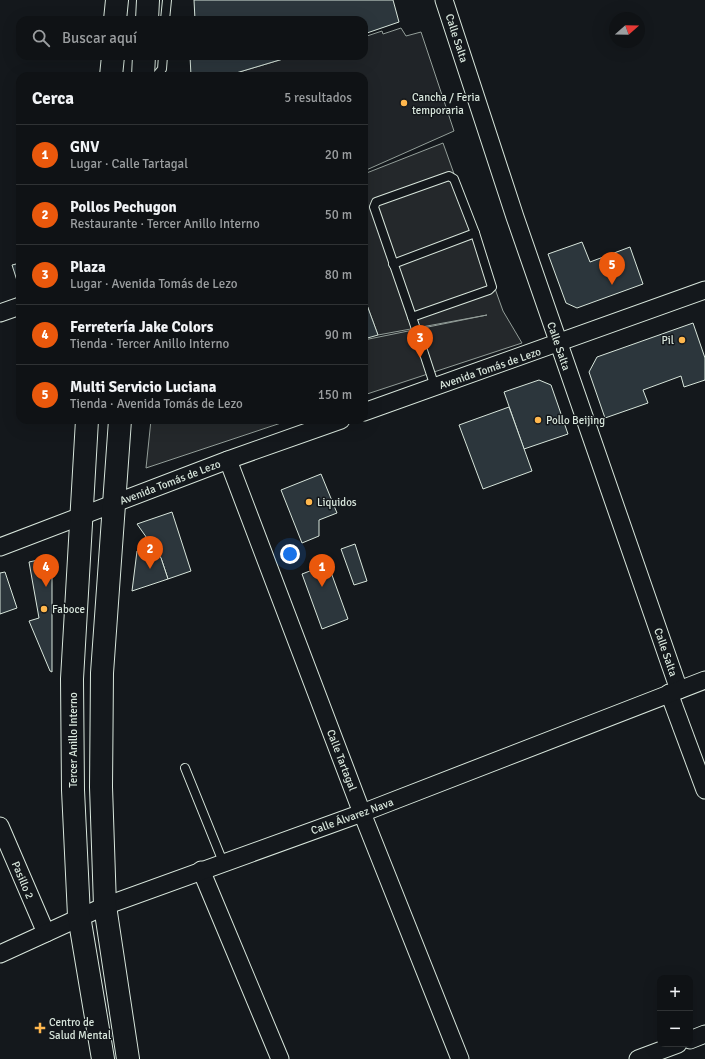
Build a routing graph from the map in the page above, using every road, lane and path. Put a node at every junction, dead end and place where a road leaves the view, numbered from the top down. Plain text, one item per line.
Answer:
1 (117, 0) edge
2 (148, 0) edge
3 (166, 0) edge
4 (444, 0) edge
5 (115, 16) edge
6 (147, 16) edge
7 (165, 16) edge
8 (113, 60) edge
9 (144, 60) edge
10 (163, 60) edge
11 (112, 72) edge
12 (143, 72) edge
13 (159, 72) edge
14 (475, 233) junction
15 (394, 264) junction
16 (705, 290) edge
17 (16, 307) edge
18 (0, 313) edge
19 (412, 317) junction
20 (558, 343) junction
21 (435, 387) junction
22 (368, 411) edge
23 (87, 424) edge
24 (120, 424) edge
25 (330, 424) edge
26 (118, 447) junction
27 (85, 449) junction
28 (228, 460) junction
29 (115, 503) junction
30 (81, 516) junction
31 (0, 547) edge
32 (77, 586) junction
33 (108, 587) junction
34 (705, 680) edge
35 (674, 691) junction
36 (185, 768) dead end
37 (705, 790) edge
38 (362, 813) junction
39 (0, 826) edge
40 (223, 862) junction
41 (201, 870) junction
42 (105, 906) junction
43 (79, 916) junction
44 (46, 933) junction
45 (0, 954) edge
46 (705, 1034) edge
47 (693, 1039) edge
48 (670, 1047) edge
49 (103, 1059) edge
50 (128, 1059) edge
51 (280, 1059) edge
52 (460, 1059) edge
53 (638, 1059) edge

1 - 5 main road
2 - 6 main road
3 - 7 lane
4 - 20 street, Calle Salta
8 - 11 main road
9 - 12 main road
10 - 13 lane
14 - 15 lane
14 - 15 lane
14 - 19 lane
15 - 19 lane
16 - 20 street, Avenida Tomás de Lezo
17 - 18 street
19 - 21 lane
20 - 21 street, Avenida Tomás de Lezo
20 - 35 street, Calle Salta
21 - 22 street, Avenida Tomás de Lezo
23 - 27 main road, Tercer Anillo Interno
24 - 26 main road
25 - 28 street, Avenida Tomás de Lezo
26 - 27 main road
26 - 29 main road
27 - 30 main road, Tercer Anillo Interno
28 - 29 street, Avenida Tomás de Lezo
28 - 38 street, Calle Tartagal
29 - 30 street, Avenida Tomás de Lezo
29 - 33 main road
30 - 31 street, Avenida Tomás de Lezo
30 - 32 main road, Tercer Anillo Interno
32 - 33 main road
32 - 43 main road, Tercer Anillo Interno
33 - 42 main road
34 - 35 street, Calle Álvarez Nava
35 - 37 street, Calle Salta
35 - 38 street, Calle Álvarez Nava
36 - 40 lane
38 - 40 street, Calle Álvarez Nava
38 - 52 street, Calle Tartagal
39 - 44 street, Pasillo 2
40 - 41 street, Calle Álvarez Nava
41 - 42 street, Calle Álvarez Nava
41 - 51 street
42 - 43 street, Calle Álvarez Nava
42 - 50 main road
43 - 44 street, Calle Álvarez Nava
43 - 49 main road, Tercer Anillo Interno
44 - 45 street, Calle Álvarez Nava
46 - 47 street
48 - 53 street

